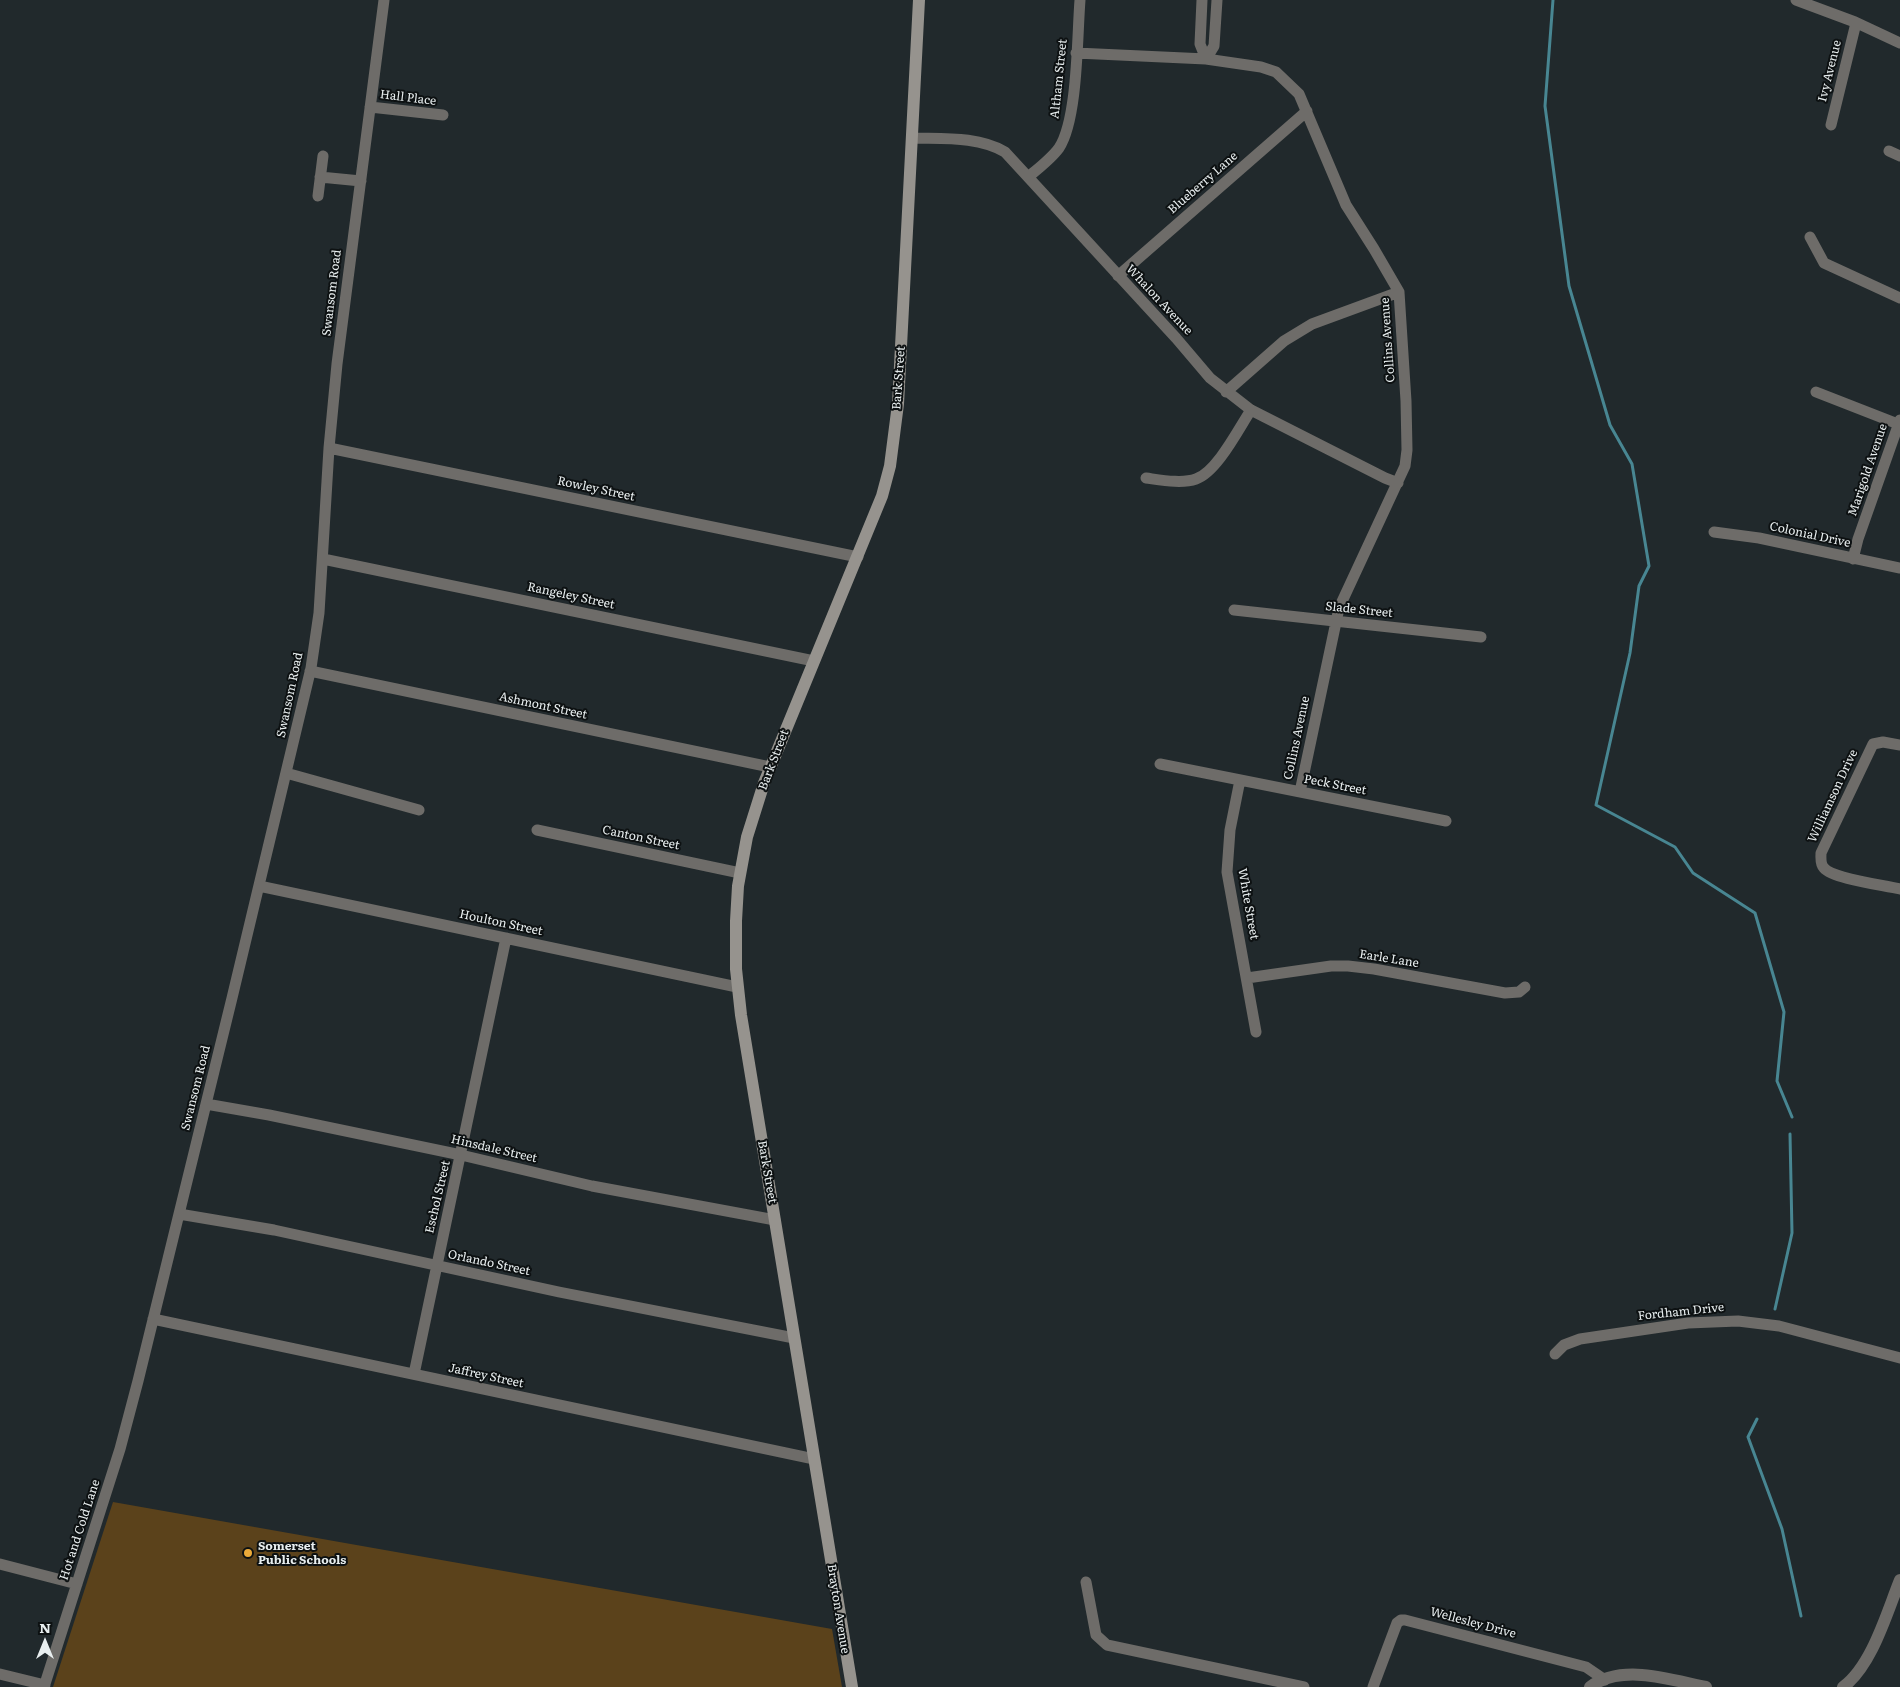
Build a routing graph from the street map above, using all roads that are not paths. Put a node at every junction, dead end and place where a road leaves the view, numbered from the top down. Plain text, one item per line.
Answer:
1 (384, 0) edge
2 (919, 0) edge
3 (1080, 0) edge
4 (1202, 0) edge
5 (1217, 0) edge
6 (1796, 0) edge
7 (1856, 23) junction
8 (1900, 43) edge
9 (1076, 54) junction
10 (1206, 59) junction
11 (370, 107) junction
12 (1307, 111) junction
13 (443, 115) dead end
14 (1832, 125) dead end
15 (912, 138) junction
16 (1889, 151) dead end
17 (323, 156) dead end
18 (1900, 156) edge
19 (320, 176) junction
20 (1028, 177) junction
21 (361, 181) junction
22 (318, 196) dead end
23 (1810, 237) dead end
24 (1118, 276) junction
25 (1399, 292) junction
26 (1900, 298) edge
27 (1226, 392) junction
28 (1816, 392) dead end
29 (1251, 410) junction
30 (1899, 422) edge
31 (329, 448) junction
32 (1146, 478) dead end
33 (1398, 483) junction
34 (1714, 532) dead end
35 (858, 557) junction
36 (323, 559) junction
37 (1853, 559) junction
38 (1900, 568) edge
39 (1234, 610) dead end
40 (1336, 621) junction
41 (1481, 637) dead end
42 (814, 661) junction
43 (310, 671) junction
44 (1900, 745) edge
45 (1160, 764) dead end
46 (770, 767) junction
47 (286, 773) junction
48 (1240, 780) junction
49 (1300, 792) junction
50 (419, 810) dead end
51 (1446, 821) dead end
52 (537, 830) dead end
53 (740, 873) junction
54 (259, 886) junction
55 (1900, 888) edge
56 (506, 938) junction
57 (1247, 978) junction
58 (737, 987) junction
59 (1525, 988) dead end
60 (1256, 1032) dead end
61 (206, 1104) junction
62 (461, 1155) junction
63 (179, 1214) junction
64 (775, 1220) junction
65 (436, 1265) junction
66 (153, 1319) junction
67 (794, 1338) junction
68 (1555, 1354) dead end
69 (1900, 1358) edge
70 (414, 1374) junction
71 (138, 1380) joint
72 (814, 1459) junction
73 (826, 1530) joint
74 (0, 1564) edge
75 (1900, 1580) edge
76 (1086, 1582) dead end
77 (76, 1584) junction
78 (0, 1674) edge
79 (1605, 1680) junction
80 (45, 1686) edge
81 (852, 1687) edge
82 (1304, 1687) edge
83 (1372, 1687) edge
84 (1590, 1687) edge
85 (1706, 1687) edge
86 (1843, 1687) edge

1 - 11 street, Swansom Road
2 - 15 main road, Bark Street
3 - 9 street, Altham Street
4 - 10 street
5 - 10 street
6 - 7 street
7 - 8 street
7 - 14 street, Ivy Avenue
9 - 10 street, Collins Avenue
9 - 20 street, Altham Street
10 - 12 street, Collins Avenue
11 - 13 street, Hall Place
11 - 21 street, Swansom Road
12 - 24 street, Blueberry Lane
12 - 25 street, Collins Avenue
15 - 20 street, Whalon Avenue
15 - 35 main road, Bark Street
16 - 18 street
17 - 19 street
19 - 21 street
19 - 22 street
20 - 24 street, Whalon Avenue
21 - 31 street, Swansom Road
23 - 26 street
24 - 27 street, Whalon Avenue
25 - 27 street
25 - 33 street, Collins Avenue
27 - 29 street, Whalon Avenue
28 - 30 street
29 - 32 street
29 - 33 street, Whalon Avenue
30 - 37 street, Marigold Avenue
31 - 35 street, Rowley Street
31 - 36 street, Swansom Road
33 - 40 street, Collins Avenue
34 - 37 street, Colonial Drive
35 - 42 main road, Bark Street
36 - 42 street, Rangeley Street
36 - 43 street, Swansom Road
37 - 38 street, Colonial Drive
39 - 40 street, Slade Street
40 - 41 street, Slade Street
40 - 49 street, Collins Avenue
42 - 46 main road, Bark Street
43 - 46 street, Ashmont Street
43 - 47 street, Swansom Road
44 - 55 street, Williamson Drive
45 - 48 street, Peck Street
46 - 53 main road, Bark Street
47 - 50 street
47 - 54 street, Swansom Road
48 - 49 street, Peck Street
48 - 57 street, White Street
49 - 51 street, Peck Street
52 - 53 street, Canton Street
53 - 58 main road, Bark Street
54 - 56 street, Houlton Street
54 - 61 street, Swansom Road
56 - 58 street, Houlton Street
56 - 62 street, Eschol Street
57 - 59 street, Earle Lane
57 - 60 street, White Street
58 - 64 main road, Bark Street
61 - 62 street, Hinsdale Street
61 - 63 street, Swansom Road
62 - 64 street, Hinsdale Street
62 - 65 street, Eschol Street
63 - 65 street, Orlando Street
63 - 66 street, Swansom Road
64 - 67 main road, Bark Street
65 - 67 street, Orlando Street
65 - 70 street, Eschol Street
66 - 70 street, Jaffrey Street
66 - 71 street, Swansom Road
67 - 72 main road, Bark Street
68 - 69 street, Fordham Drive
70 - 72 street, Jaffrey Street
71 - 77 street, Hot and Cold Lane
72 - 73 main road, Bark Street
73 - 81 main road, Brayton Avenue
74 - 77 street
75 - 86 street
76 - 82 street
77 - 80 street, Hot and Cold Lane
78 - 80 street
79 - 83 street, Wellesley Drive
79 - 84 street
79 - 85 street

